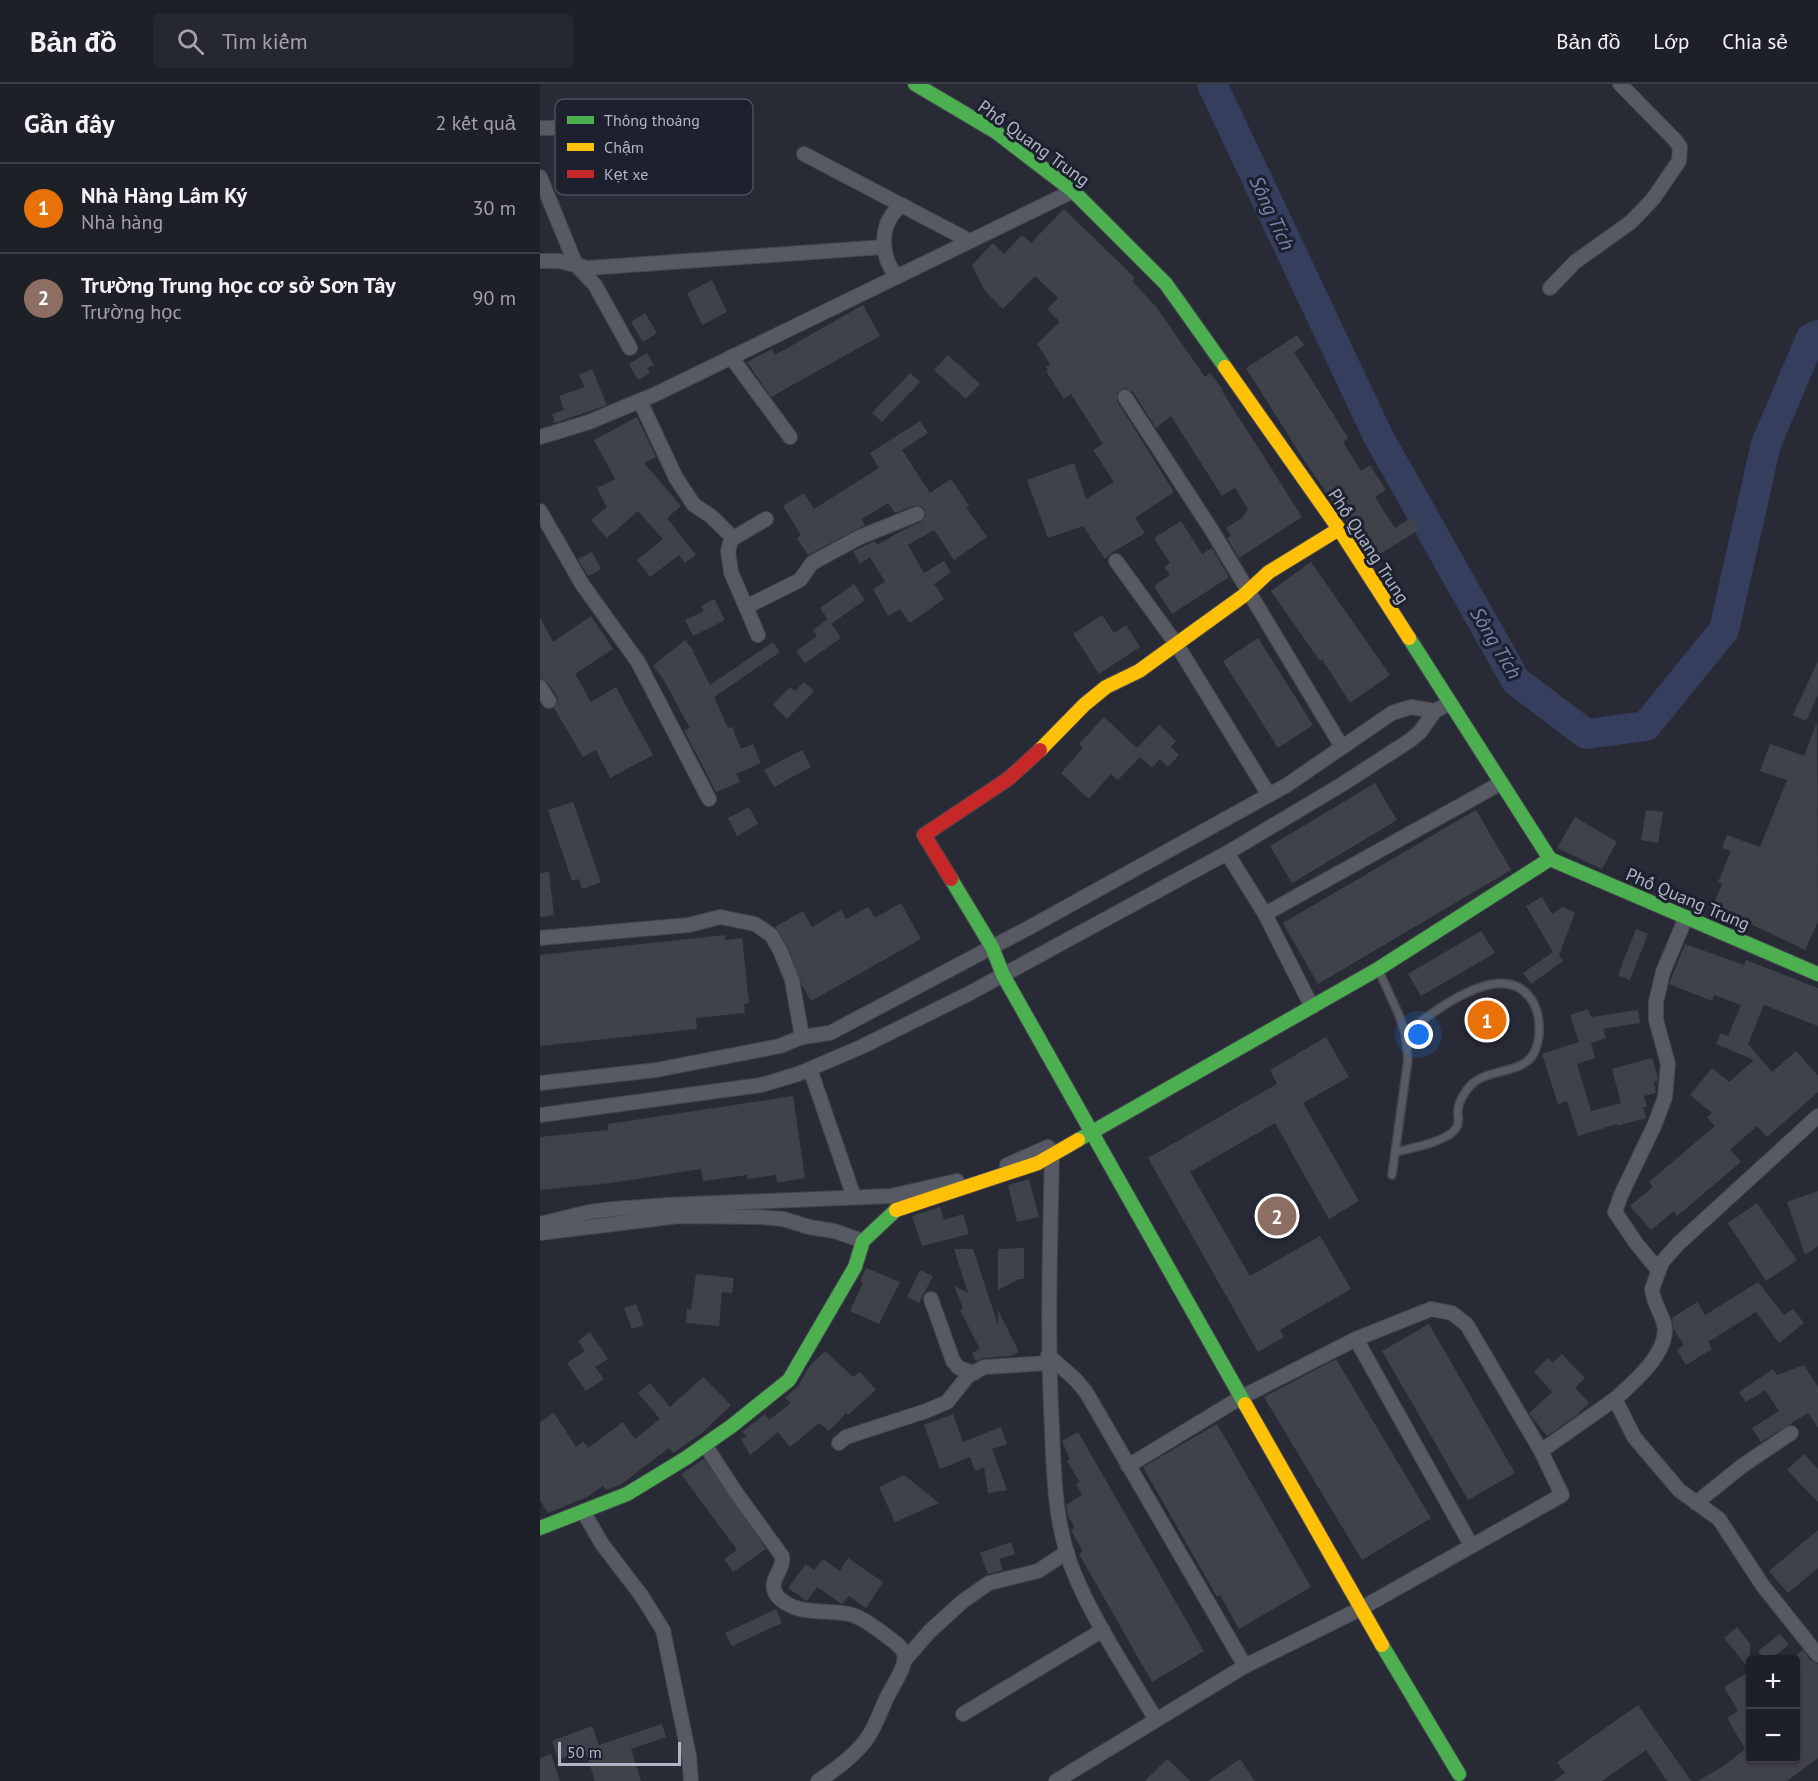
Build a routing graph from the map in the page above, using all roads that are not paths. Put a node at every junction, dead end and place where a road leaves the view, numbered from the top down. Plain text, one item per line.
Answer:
1 (915, 84) edge
2 (1620, 84) edge
3 (540, 128) edge
4 (555, 128) edge
5 (804, 153) dead end
6 (540, 177) edge
7 (1073, 191) junction
8 (902, 205) junction
9 (970, 241) junction
10 (884, 247) junction
11 (540, 261) edge
12 (576, 266) junction
13 (897, 277) junction
14 (1550, 288) dead end
15 (630, 348) dead end
16 (731, 357) junction
17 (1125, 397) dead end
18 (640, 401) junction
19 (540, 437) edge
20 (790, 437) dead end
21 (540, 511) edge
22 (917, 514) dead end
23 (766, 519) dead end
24 (1339, 529) junction
25 (732, 539) junction
26 (1116, 561) dead end
27 (1247, 592) junction
28 (746, 607) junction
29 (758, 635) dead end
30 (1177, 645) junction
31 (540, 687) edge
32 (549, 701) dead end
33 (1450, 703) junction
34 (1435, 711) junction
35 (1342, 747) junction
36 (1501, 783) junction
37 (1269, 795) junction
38 (709, 799) dead end
39 (1227, 853) junction
40 (1550, 859) junction
41 (1265, 914) junction
42 (1686, 917) junction
43 (540, 938) edge
44 (992, 947) junction
45 (1378, 969) junction
46 (1818, 974) edge
47 (1003, 975) junction
48 (1312, 1007) junction
49 (1406, 1034) junction
50 (802, 1037) junction
51 (810, 1069) junction
52 (540, 1083) edge
53 (540, 1115) edge
54 (1818, 1116) edge
55 (1092, 1133) junction
56 (1395, 1152) junction
57 (1052, 1155) junction
58 (1392, 1175) dead end
59 (854, 1197) junction
60 (540, 1224) edge
61 (540, 1233) edge
62 (863, 1241) junction
63 (1658, 1270) junction
64 (931, 1299) dead end
65 (1356, 1339) junction
66 (1048, 1359) junction
67 (974, 1373) junction
68 (1240, 1398) junction
69 (1615, 1399) junction
70 (1791, 1433) dead end
71 (839, 1443) dead end
72 (705, 1444) junction
73 (1541, 1451) junction
74 (1128, 1466) junction
75 (1696, 1503) junction
76 (583, 1511) junction
77 (540, 1528) edge
78 (1471, 1545) junction
79 (1067, 1552) junction
80 (1360, 1609) junction
81 (1103, 1630) junction
82 (1818, 1655) edge
83 (904, 1661) junction
84 (1245, 1666) junction
85 (963, 1714) dead end
86 (1156, 1720) junction
87 (1459, 1774) dead end
88 (691, 1781) edge
89 (818, 1781) edge
90 (1056, 1781) edge

1 - 7 street, Phố Quang Trung
2 - 14 street
3 - 4 street
5 - 8 street
6 - 12 street
7 - 9 street
7 - 24 street, Phố Quang Trung
8 - 9 street
8 - 10 street
9 - 13 street
10 - 12 street
10 - 13 street
11 - 12 street
12 - 15 street
13 - 16 street
16 - 18 street
16 - 20 street
17 - 27 street
18 - 19 street
18 - 25 street
21 - 38 street
22 - 28 street
23 - 25 street
24 - 27 street
24 - 33 street, Phố Quang Trung
25 - 28 street
26 - 30 street
27 - 30 street
27 - 35 street
28 - 29 street
30 - 37 street
30 - 44 street
31 - 32 street
33 - 34 street
33 - 36 street, Phố Quang Trung
34 - 35 street
34 - 39 street
35 - 37 street
36 - 40 street, Phố Quang Trung
36 - 41 street
37 - 44 street
39 - 41 street
39 - 47 street
40 - 42 street, Phố Quang Trung
40 - 45 street
41 - 48 street
42 - 46 street, Phố Quang Trung
42 - 63 street
43 - 50 street
44 - 47 street
44 - 50 street
45 - 48 street
45 - 49 lane
47 - 51 street
47 - 55 street
48 - 55 street
49 - 56 lane
49 - 56 lane
50 - 52 street
51 - 53 street
51 - 59 street
54 - 63 street
55 - 57 street
55 - 68 street
56 - 58 lane
57 - 59 street
57 - 62 street
57 - 66 street
59 - 60 street
61 - 62 street
62 - 72 street
63 - 69 street
64 - 67 street
65 - 68 street
65 - 73 street
65 - 78 street
66 - 67 street
66 - 74 street
66 - 79 street
67 - 71 street
68 - 74 street
68 - 80 street
69 - 73 street
69 - 75 street
70 - 75 street
72 - 76 street
72 - 83 street
73 - 78 street
74 - 84 street
75 - 82 street
76 - 77 street
76 - 88 street
78 - 80 street
79 - 81 street
79 - 83 street
80 - 84 street
80 - 87 street
81 - 85 street
81 - 86 street
83 - 89 street
84 - 86 street
86 - 90 street

